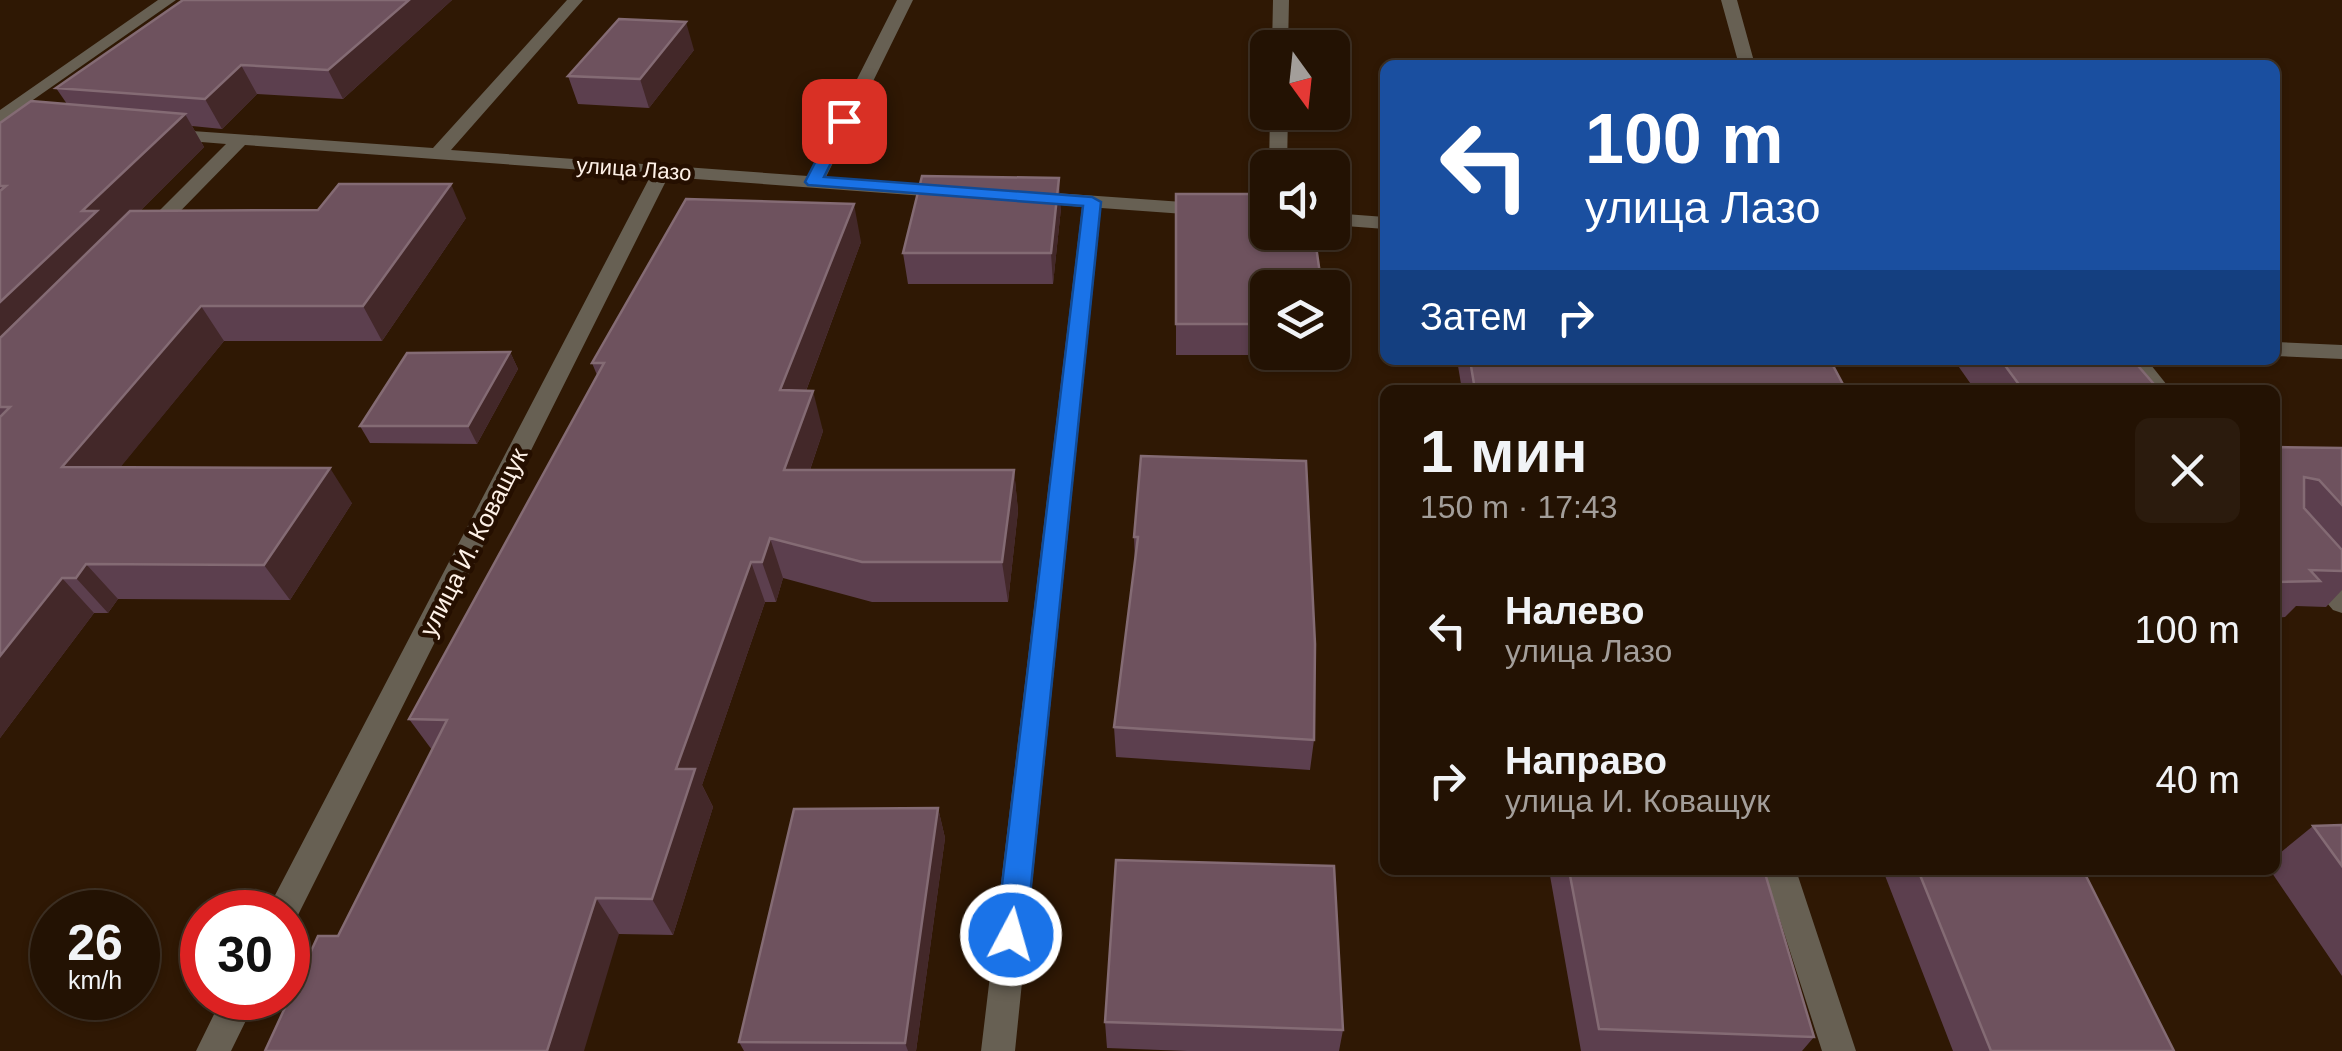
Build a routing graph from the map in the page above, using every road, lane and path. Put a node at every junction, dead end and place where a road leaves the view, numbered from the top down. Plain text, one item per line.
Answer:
1 (168, 0) edge
2 (576, 0) edge
3 (905, 0) edge
4 (1281, 0) edge
5 (1729, 0) edge
6 (1280, 30) edge
7 (1745, 60) edge
8 (7, 120) edge
9 (139, 132) edge
10 (239, 140) junction
11 (437, 155) junction
12 (662, 171) junction
13 (814, 182) junction
14 (973, 193) edge
15 (1012, 196) edge
16 (1092, 202) junction
17 (1250, 213) edge
18 (1350, 220) edge
19 (1380, 223) edge
20 (133, 248) edge
21 (2280, 349) edge
22 (2342, 352) edge
23 (2138, 365) edge
24 (2156, 385) edge
25 (2280, 531) edge
26 (2342, 603) edge
27 (1782, 875) edge
28 (295, 890) edge
29 (229, 1020) edge
30 (213, 1051) edge
31 (998, 1051) edge
32 (1839, 1051) edge

1 - 8 street
2 - 11 street
3 - 13 street
4 - 6 street
5 - 7 street
9 - 10 street, улица Лазо
10 - 11 street, улица Лазо
10 - 20 street
11 - 12 street, улица Лазо
12 - 13 street, улица Лазо
12 - 28 street, улица И. Коващук
13 - 14 street, улица Лазо
15 - 16 street
16 - 17 street
16 - 31 street
18 - 19 street
21 - 22 street
23 - 24 street
25 - 26 street
27 - 32 street
29 - 30 street

